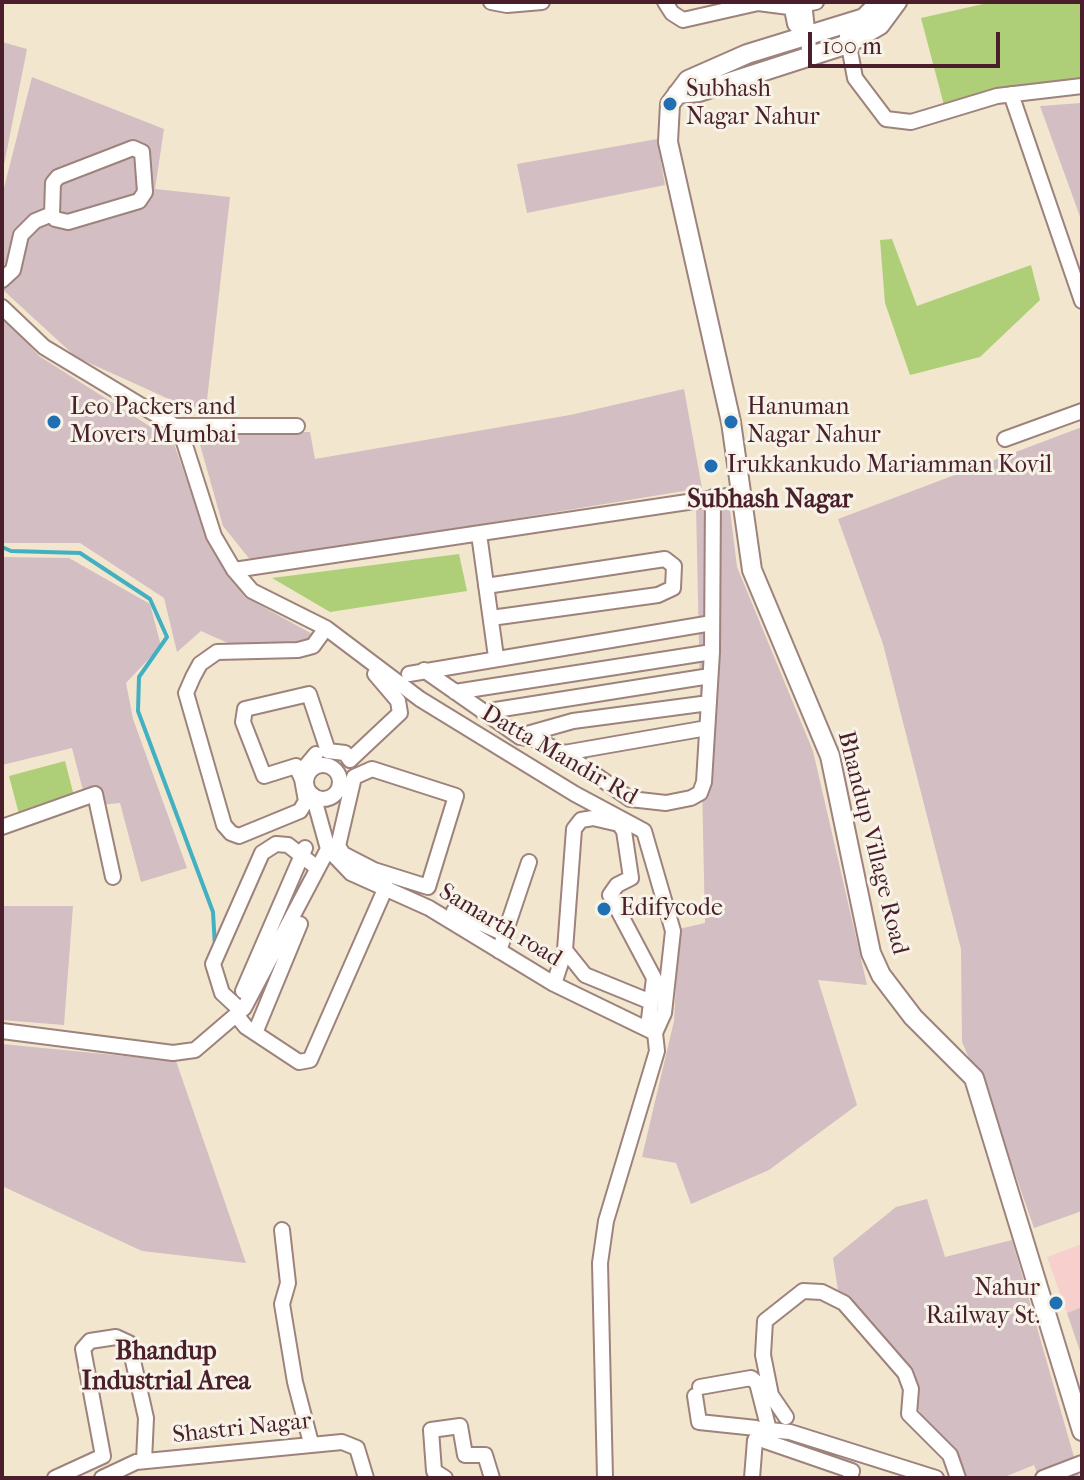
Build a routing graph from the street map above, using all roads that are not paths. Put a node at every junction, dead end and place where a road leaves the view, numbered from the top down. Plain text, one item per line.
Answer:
1 (491, 2) edge
2 (542, 2) edge
3 (665, 2) edge
4 (897, 2) edge
5 (878, 5) edge
6 (805, 9) edge
7 (846, 24) junction
8 (806, 36) junction
9 (848, 44) junction
10 (810, 58) junction
11 (1082, 86) edge
12 (677, 94) junction
13 (1011, 94) junction
14 (52, 214) junction
15 (2, 280) edge
16 (1082, 301) edge
17 (2, 307) edge
18 (1082, 411) edge
19 (175, 426) junction
20 (297, 426) dead end
21 (1005, 439) dead end
22 (741, 494) junction
23 (713, 497) junction
24 (479, 534) junction
25 (234, 570) junction
26 (486, 586) junction
27 (491, 618) junction
28 (712, 623) junction
29 (327, 634) junction
30 (712, 652) junction
31 (496, 657) junction
32 (710, 676) junction
33 (455, 692) junction
34 (709, 703) junction
35 (483, 712) junction
36 (707, 728) junction
37 (520, 737) junction
38 (342, 752) junction
39 (564, 753) junction
40 (316, 754) dead end
41 (332, 767) junction
42 (300, 773) junction
43 (310, 799) junction
44 (2, 827) edge
45 (328, 849) junction
46 (304, 852) junction
47 (529, 862) dead end
48 (316, 867) junction
49 (113, 877) dead end
50 (377, 879) junction
51 (447, 911) junction
52 (289, 920) junction
53 (505, 934) junction
54 (565, 950) junction
55 (499, 951) junction
56 (554, 984) junction
57 (222, 993) junction
58 (207, 998) dead end
59 (651, 1002) junction
60 (234, 1014) junction
61 (652, 1030) junction
62 (2, 1031) edge
63 (255, 1033) junction
64 (282, 1230) dead end
65 (786, 1417) dead end
66 (1082, 1431) edge
67 (765, 1432) junction
68 (311, 1443) junction
69 (856, 1453) junction
70 (144, 1461) junction
71 (1082, 1463) edge
72 (851, 1474) edge
73 (55, 1478) edge
74 (102, 1478) edge
75 (366, 1478) edge
76 (445, 1478) edge
77 (492, 1478) edge
78 (605, 1478) edge
79 (752, 1478) edge
80 (936, 1478) edge
81 (958, 1478) edge
82 (1043, 1478) edge

1 - 2 street
3 - 6 street
4 - 9 street
5 - 7 street
6 - 8 street
7 - 8 street
7 - 9 street
8 - 10 street
8 - 12 street
9 - 10 street
9 - 13 street
10 - 12 street
11 - 13 street
12 - 22 street, Bhandup Village Road
13 - 16 street
14 - 14 street
14 - 15 street
17 - 19 street
18 - 21 street
19 - 20 street
19 - 25 street, Datta Mandir Rd
22 - 23 street
22 - 66 street, Bhandup Village Road
23 - 24 street
23 - 28 street
24 - 25 street
24 - 26 street
25 - 29 street, Datta Mandir Rd
26 - 27 street
26 - 27 street
27 - 31 street
28 - 30 street
28 - 31 street
29 - 38 street
29 - 43 street
29 - 61 street, Datta Mandir Rd
30 - 32 street
30 - 33 street
31 - 33 street
32 - 34 street
32 - 35 street
33 - 35 street
34 - 36 street
34 - 37 street
35 - 37 street
36 - 39 street
36 - 39 street
37 - 39 street
38 - 41 street
38 - 42 street
40 - 42 street
41 - 43 street
41 - 43 street
42 - 43 street
43 - 45 street
44 - 49 street
45 - 48 street
45 - 50 street, Samarth road
46 - 48 street
46 - 52 street
46 - 57 street
47 - 53 street
48 - 52 street
50 - 50 street
50 - 51 street, Samarth road
50 - 63 street
51 - 53 street
51 - 55 street, Samarth road
52 - 60 street
52 - 63 street
53 - 55 street
54 - 56 street
54 - 59 street
54 - 59 street
55 - 56 street, Samarth road
56 - 61 street, Samarth road
57 - 58 street
57 - 60 street
59 - 61 street
60 - 62 street
60 - 63 street
61 - 78 street, Datta Mandir Rd
64 - 68 street
65 - 81 street
67 - 67 street
67 - 69 street
67 - 72 street
67 - 79 street
68 - 70 street, Shastri Nagar
68 - 75 street, Shastri Nagar
69 - 72 street
69 - 80 street
70 - 73 street
70 - 74 street, Shastri Nagar
71 - 82 street
76 - 77 street

